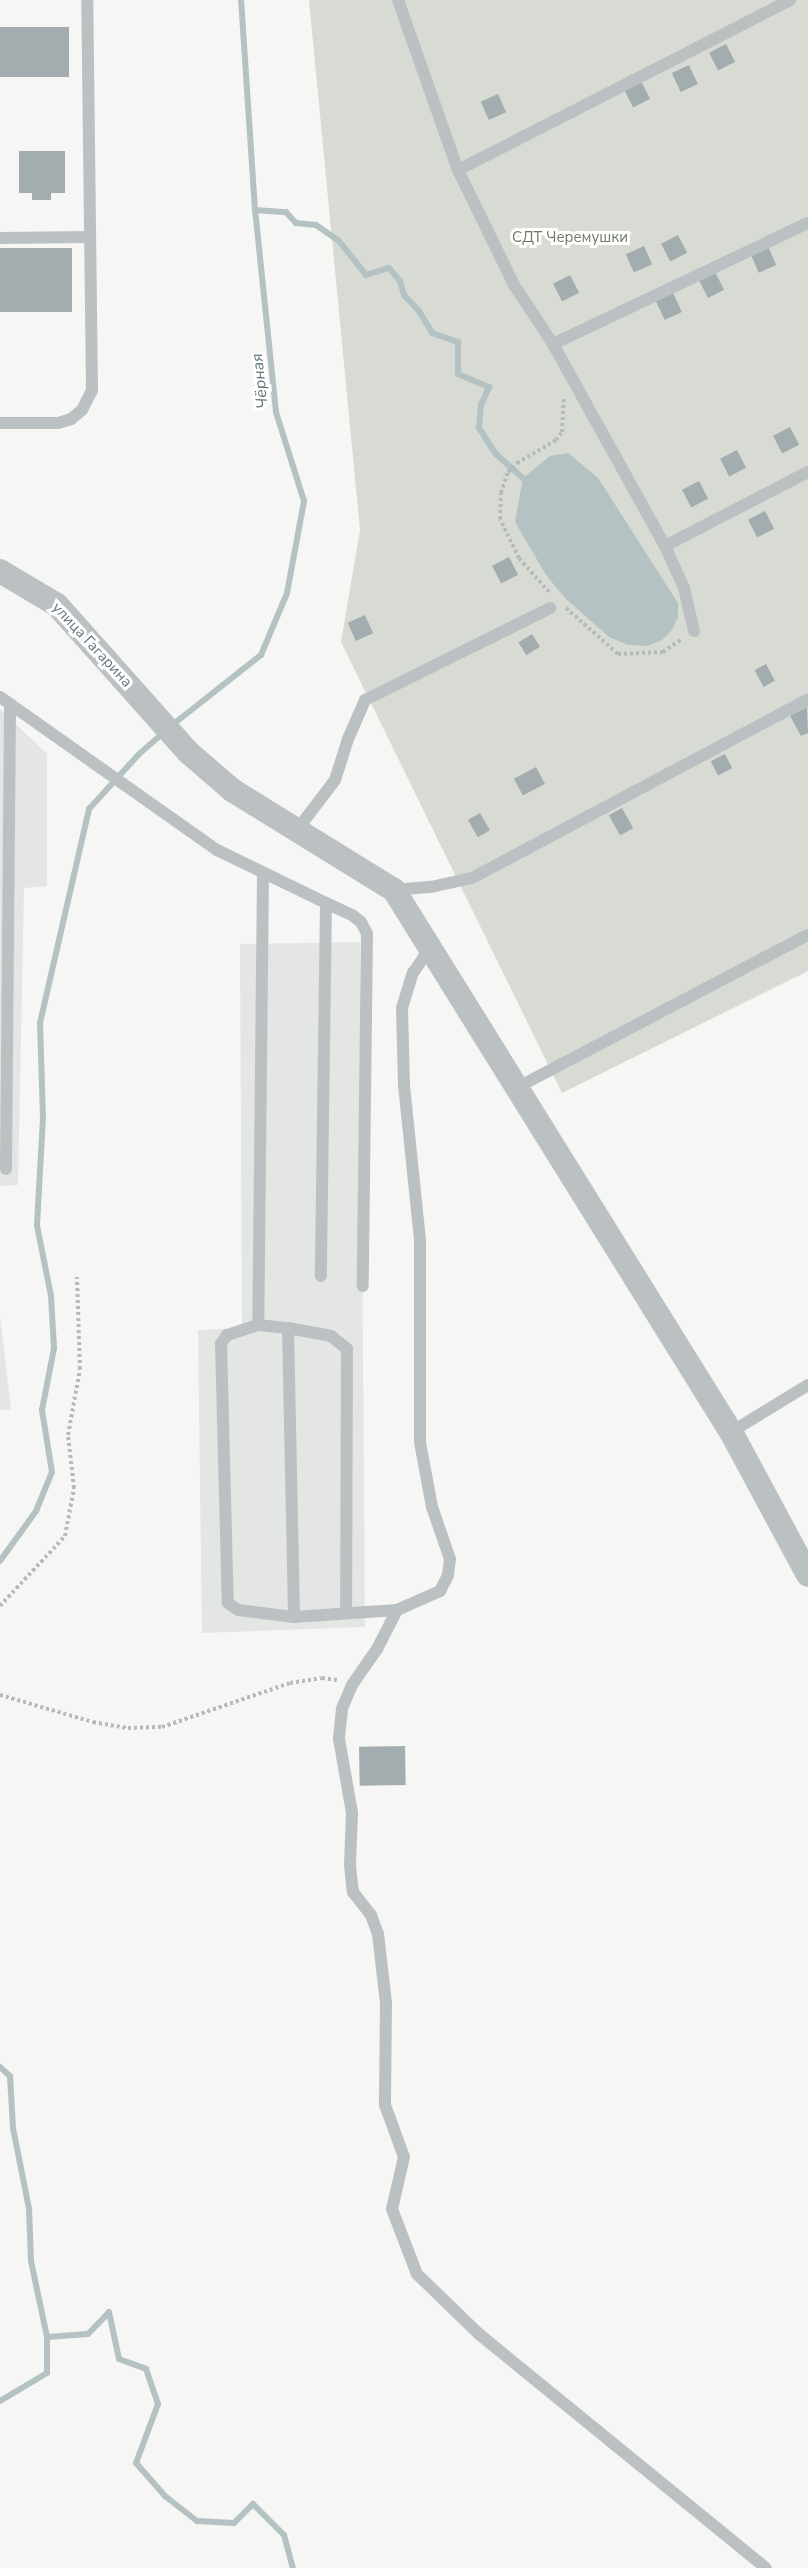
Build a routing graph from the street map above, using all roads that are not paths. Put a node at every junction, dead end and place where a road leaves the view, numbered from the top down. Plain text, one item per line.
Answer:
1 (87, 0) edge
2 (398, 0) edge
3 (790, 0) edge
4 (458, 170) junction
5 (808, 223) edge
6 (90, 237) junction
7 (0, 238) edge
8 (553, 344) junction
9 (0, 423) edge
10 (808, 472) edge
11 (665, 546) junction
12 (0, 571) edge
13 (554, 604) road end
14 (693, 631) road end
15 (808, 699) edge
16 (5, 701) edge
17 (297, 830) junction
18 (263, 874) junction
19 (394, 890) junction
20 (326, 903) junction
21 (808, 935) edge
22 (430, 948) junction
23 (518, 1087) junction
24 (6, 1169) dead end
25 (321, 1276) dead end
26 (363, 1286) dead end
27 (258, 1325) junction
28 (288, 1328) junction
29 (808, 1385) edge
30 (731, 1432) junction
31 (808, 1575) edge
32 (397, 1610) junction
33 (346, 1613) junction
34 (294, 1617) junction
35 (766, 2568) edge

1 - 6 lane
2 - 4 lane
3 - 4 lane
4 - 8 lane
5 - 8 lane
6 - 7 lane
6 - 9 lane
8 - 11 lane
10 - 11 lane
11 - 14 lane
12 - 17 street, улица Гагарина
13 - 17 lane
15 - 19 lane
16 - 18 lane
16 - 24 lane
17 - 19 street, улица Гагарина
18 - 20 lane
18 - 27 lane
19 - 22 street
20 - 25 lane
20 - 26 lane
21 - 23 lane
22 - 23 street
22 - 32 lane
23 - 30 street
27 - 28 lane
27 - 34 lane
28 - 33 lane
28 - 34 lane
29 - 30 lane
30 - 31 street
32 - 33 lane
32 - 35 lane
33 - 34 lane

